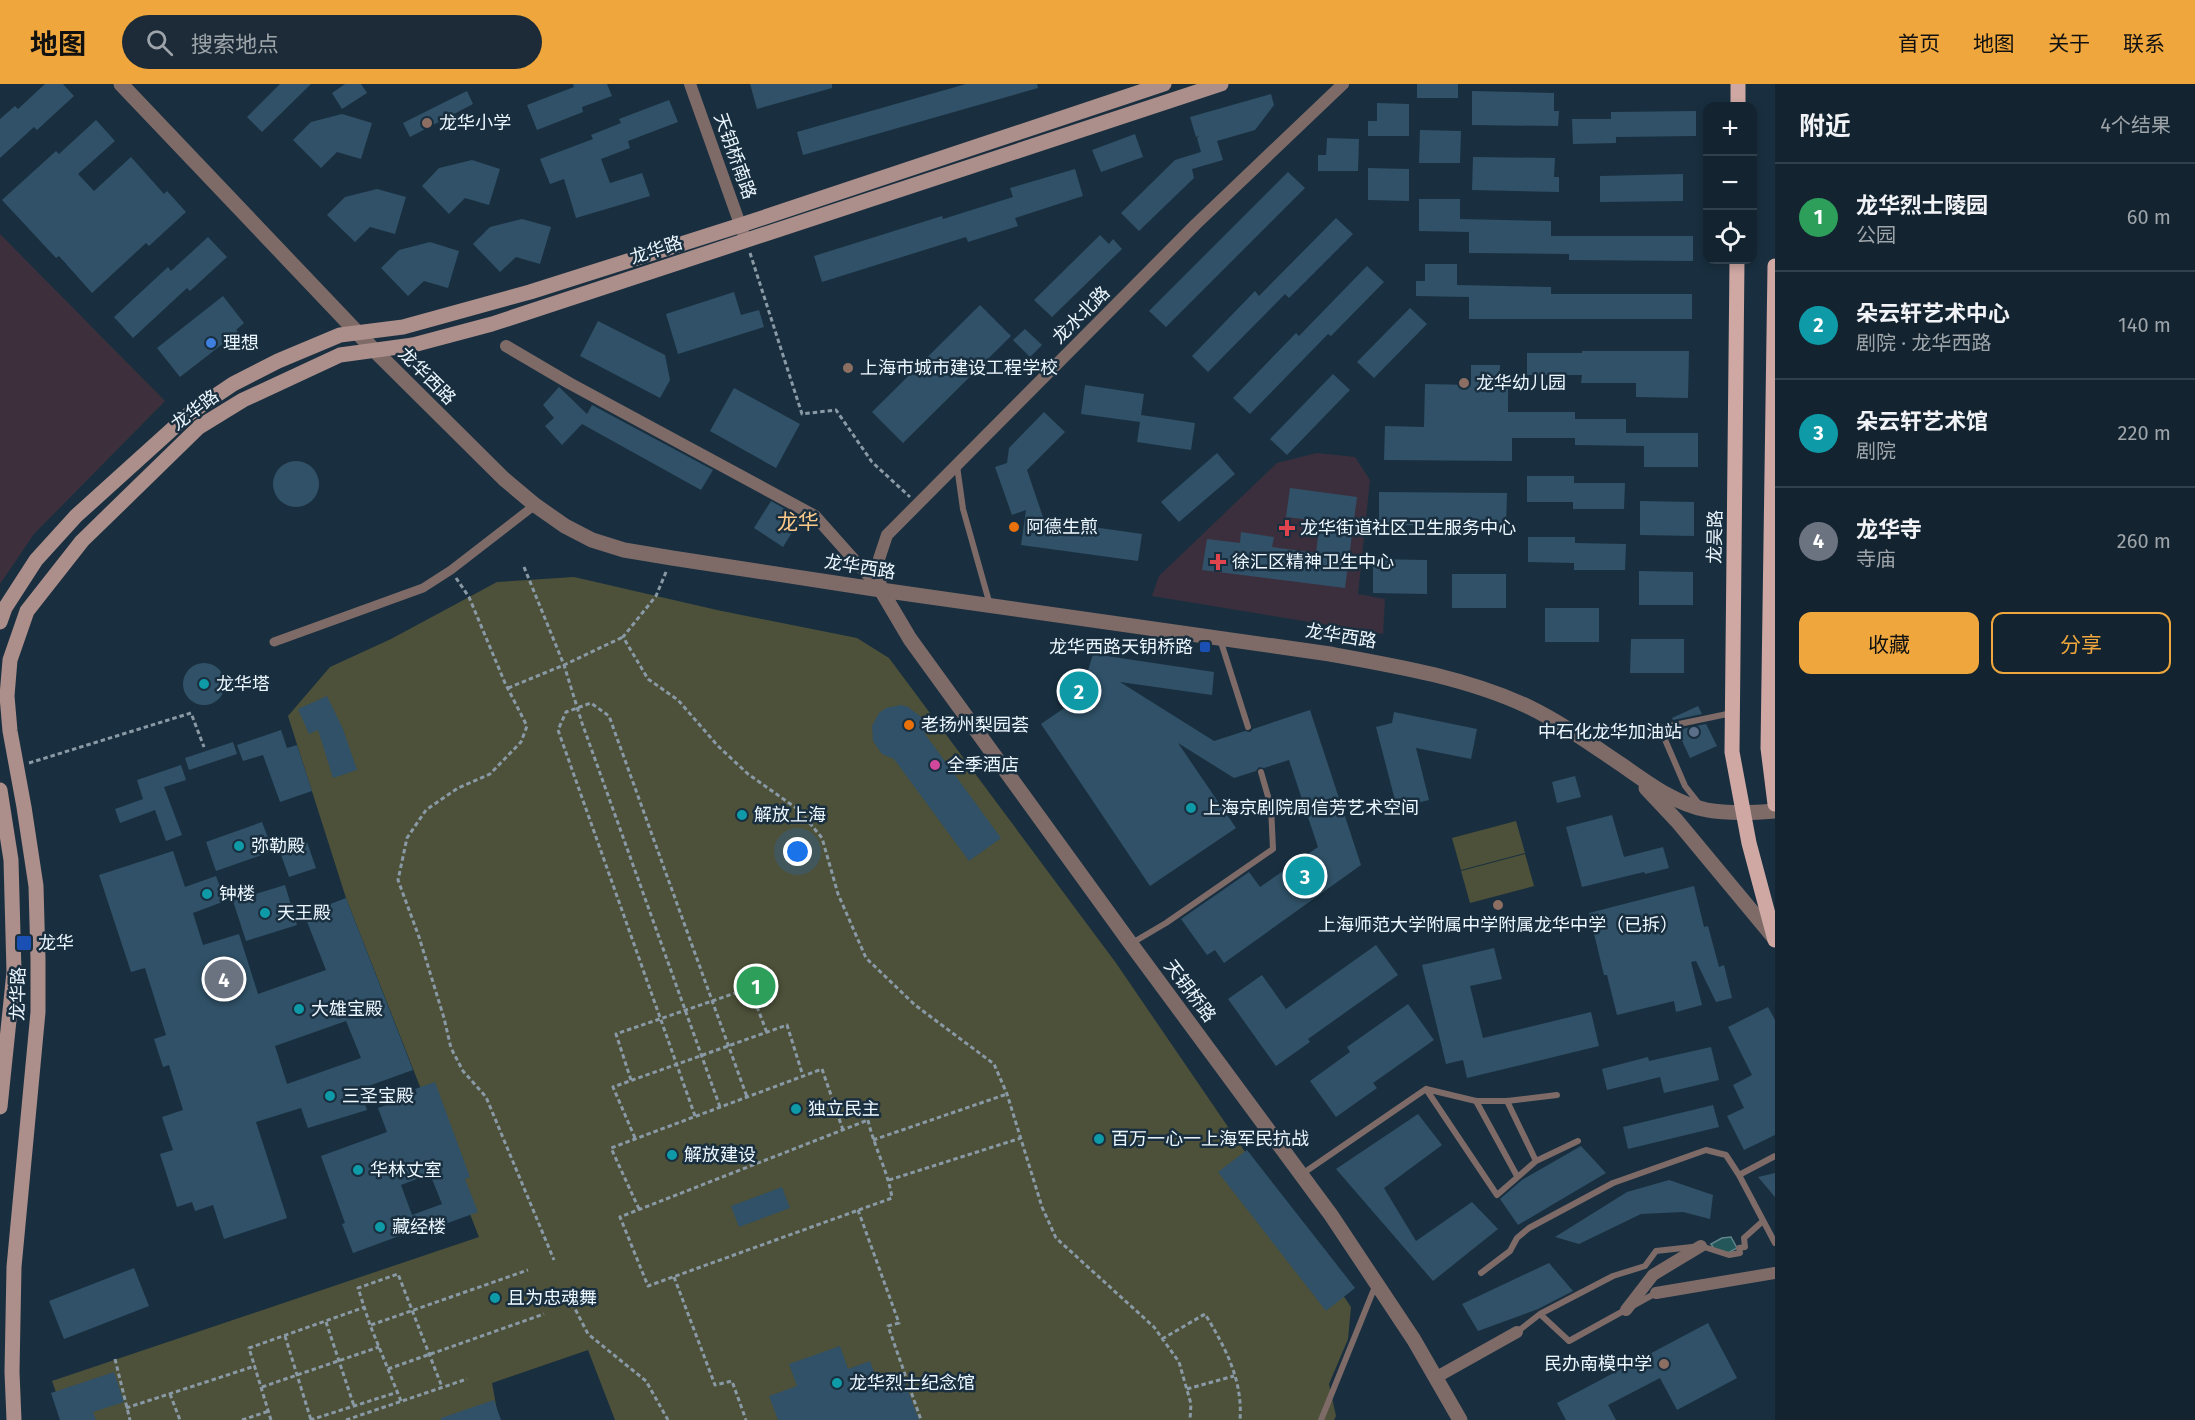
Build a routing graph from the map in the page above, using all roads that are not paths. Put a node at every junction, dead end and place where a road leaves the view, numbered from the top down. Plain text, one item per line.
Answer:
1 (121, 84) edge
2 (690, 84) edge
3 (1164, 84) edge
4 (1221, 84) edge
5 (1343, 84) edge
6 (1738, 84) edge
7 (1130, 89) edge
8 (1738, 102) edge
9 (741, 225) junction
10 (746, 241) junction
11 (1737, 264) edge
12 (1775, 266) edge
13 (357, 332) junction
14 (506, 346) dead end
15 (373, 349) junction
16 (957, 465) junction
17 (535, 505) junction
18 (882, 590) junction
19 (990, 605) junction
20 (0, 622) edge
21 (1220, 638) junction
22 (274, 642) dead end
23 (1732, 713) junction
24 (1248, 727) dead end
25 (1261, 772) dead end
26 (1632, 772) junction
27 (0, 790) edge
28 (1775, 804) edge
29 (1704, 809) junction
30 (1775, 811) edge
31 (1742, 813) junction
32 (1775, 940) edge
33 (1131, 944) junction
34 (1426, 1089) junction
35 (1557, 1095) dead end
36 (1476, 1101) junction
37 (1507, 1101) junction
38 (0, 1107) edge
39 (1578, 1141) dead end
40 (1775, 1156) edge
41 (1536, 1161) junction
42 (1302, 1174) junction
43 (1738, 1175) junction
44 (1517, 1176) junction
45 (1762, 1221) junction
46 (1775, 1243) edge
47 (1701, 1246) junction
48 (1480, 1273) dead end
49 (1775, 1273) edge
50 (1376, 1284) junction
51 (1656, 1293) joint
52 (1626, 1310) junction
53 (1540, 1314) junction
54 (1517, 1332) joint
55 (1435, 1377) junction
56 (14, 1420) edge
57 (1321, 1420) edge
58 (1460, 1420) edge

1 - 13 street, 龙华西路
2 - 9 street, 天钥桥南路
3 - 7 main road, 龙华路
4 - 10 main road, 龙华路
5 - 16 street, 龙水北路
6 - 8 main road
7 - 9 main road, 龙华路
9 - 10 street, 天钥桥南路
9 - 13 main road, 龙华路
10 - 15 main road, 龙华路
11 - 23 main road, 龙吴路
12 - 28 main road
13 - 15 street, 龙华西路
13 - 20 main road, 龙华路
14 - 18 street
15 - 17 street, 龙华西路
15 - 56 main road, 龙华路
16 - 18 street, 龙水北路
16 - 19 lane
17 - 18 street, 龙华西路
17 - 22 street
18 - 19 street, 龙华西路
18 - 33 street, 天钥桥路
19 - 21 street, 龙华西路
21 - 24 lane
21 - 26 street, 龙华西路
23 - 29 lane
23 - 31 main road, 龙吴路
25 - 33 lane
26 - 29 street, 龙华西路
26 - 32 street
27 - 38 main road, 龙华路
29 - 31 street, 龙华西路
30 - 31 street, 龙华西路
31 - 32 main road
33 - 42 street, 天钥桥路
34 - 36 lane
34 - 42 lane
34 - 44 lane
35 - 37 lane
36 - 37 lane
36 - 44 lane
37 - 41 lane
39 - 41 lane
40 - 43 lane
41 - 44 lane
42 - 50 street, 天钥桥路
43 - 45 lane
43 - 48 lane
45 - 46 lane
45 - 47 lane
47 - 52 street
47 - 53 lane
49 - 51 street
50 - 55 street, 天钥桥路
50 - 57 lane
51 - 52 lane
52 - 53 lane
53 - 54 lane
54 - 55 street
55 - 58 street, 天钥桥路

